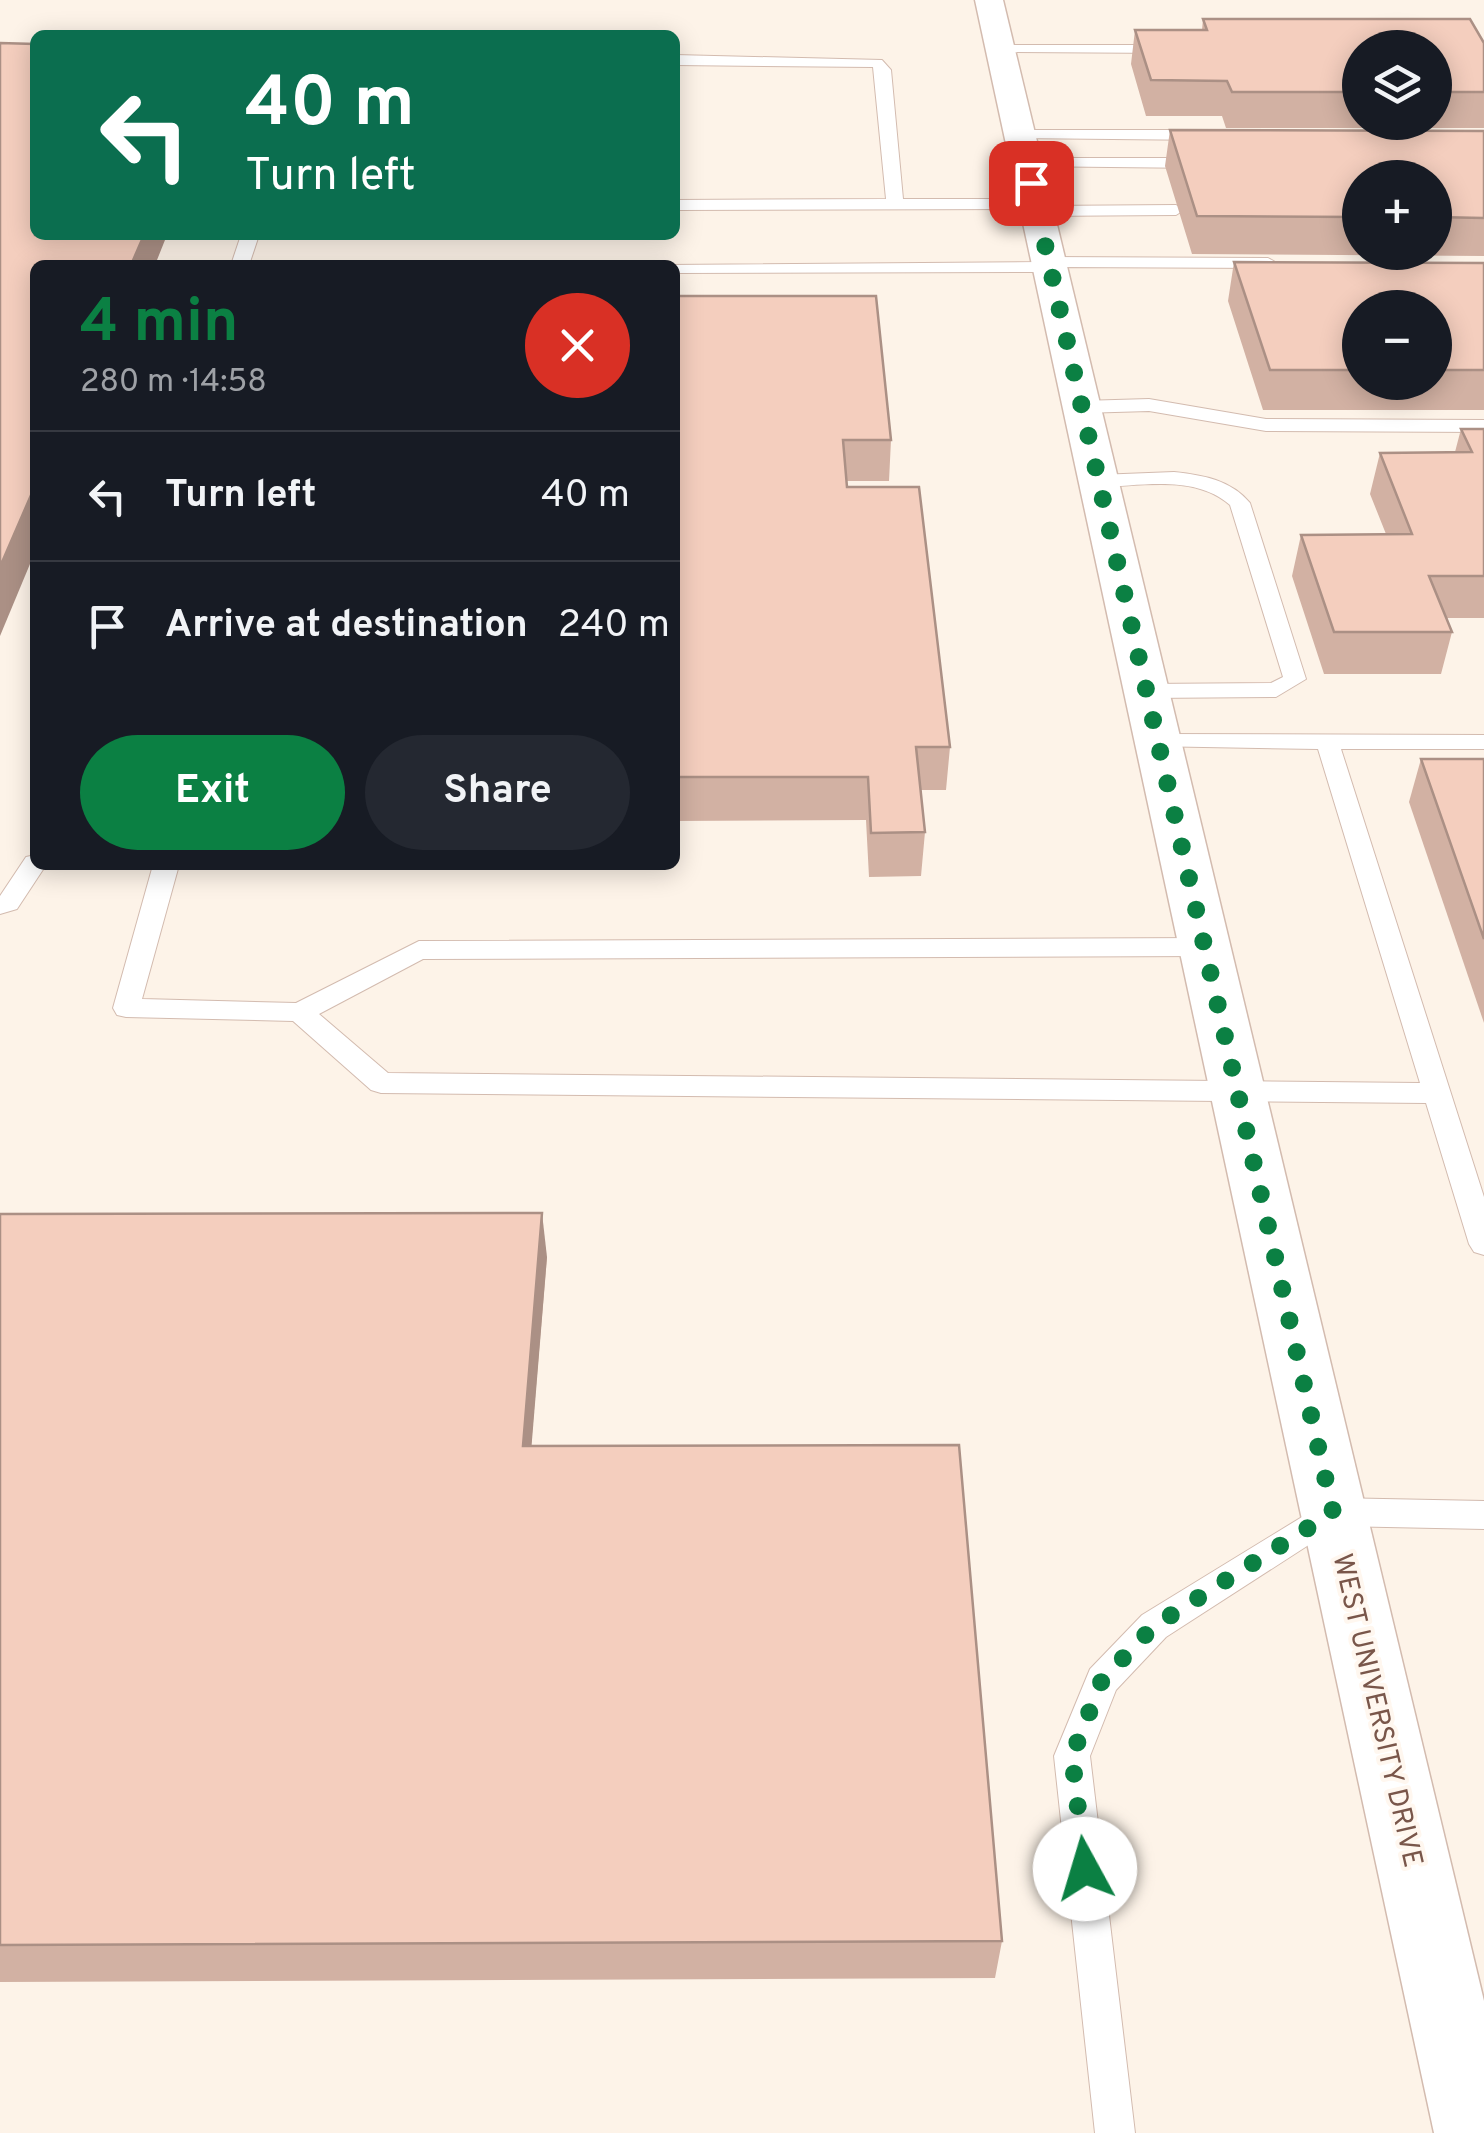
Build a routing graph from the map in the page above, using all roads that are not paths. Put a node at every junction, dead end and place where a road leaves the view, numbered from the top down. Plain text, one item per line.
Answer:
1 (994, 25) edge
2 (1189, 49) edge
3 (680, 60) edge
4 (1232, 135) edge
5 (1225, 163) edge
6 (895, 204) junction
7 (680, 205) edge
8 (1036, 207) junction
9 (1176, 210) edge
10 (1286, 262) edge
11 (680, 267) edge
12 (1081, 407) junction
13 (1484, 426) edge
14 (1098, 481) junction
15 (1152, 716) junction
16 (1327, 741) junction
17 (1484, 742) edge
18 (30, 870) edge
19 (165, 870) edge
20 (0, 906) edge
21 (1205, 946) junction
22 (300, 1012) junction
23 (1238, 1090) junction
24 (1437, 1093) junction
25 (1484, 1244) edge
26 (1333, 1512) junction
27 (1484, 1514) edge
28 (1115, 2133) edge
29 (1476, 2133) edge

1 - 2 lane
1 - 8 street, WEST UNIVERSITY DRIVE
3 - 6 lane
4 - 8 lane
5 - 8 lane
6 - 7 lane
6 - 8 lane
8 - 9 lane
8 - 10 lane
8 - 11 lane
8 - 12 street, WEST UNIVERSITY DRIVE
12 - 13 lane
12 - 14 street, WEST UNIVERSITY DRIVE
14 - 15 street, WEST UNIVERSITY DRIVE
14 - 15 lane
15 - 16 lane
15 - 21 street, WEST UNIVERSITY DRIVE
16 - 17 lane
16 - 24 lane
18 - 20 lane
19 - 22 lane
21 - 22 lane
21 - 23 street, WEST UNIVERSITY DRIVE
22 - 23 lane
23 - 24 lane
23 - 26 street, WEST UNIVERSITY DRIVE
24 - 25 lane
26 - 27 lane
26 - 28 lane
26 - 29 street, WEST UNIVERSITY DRIVE

